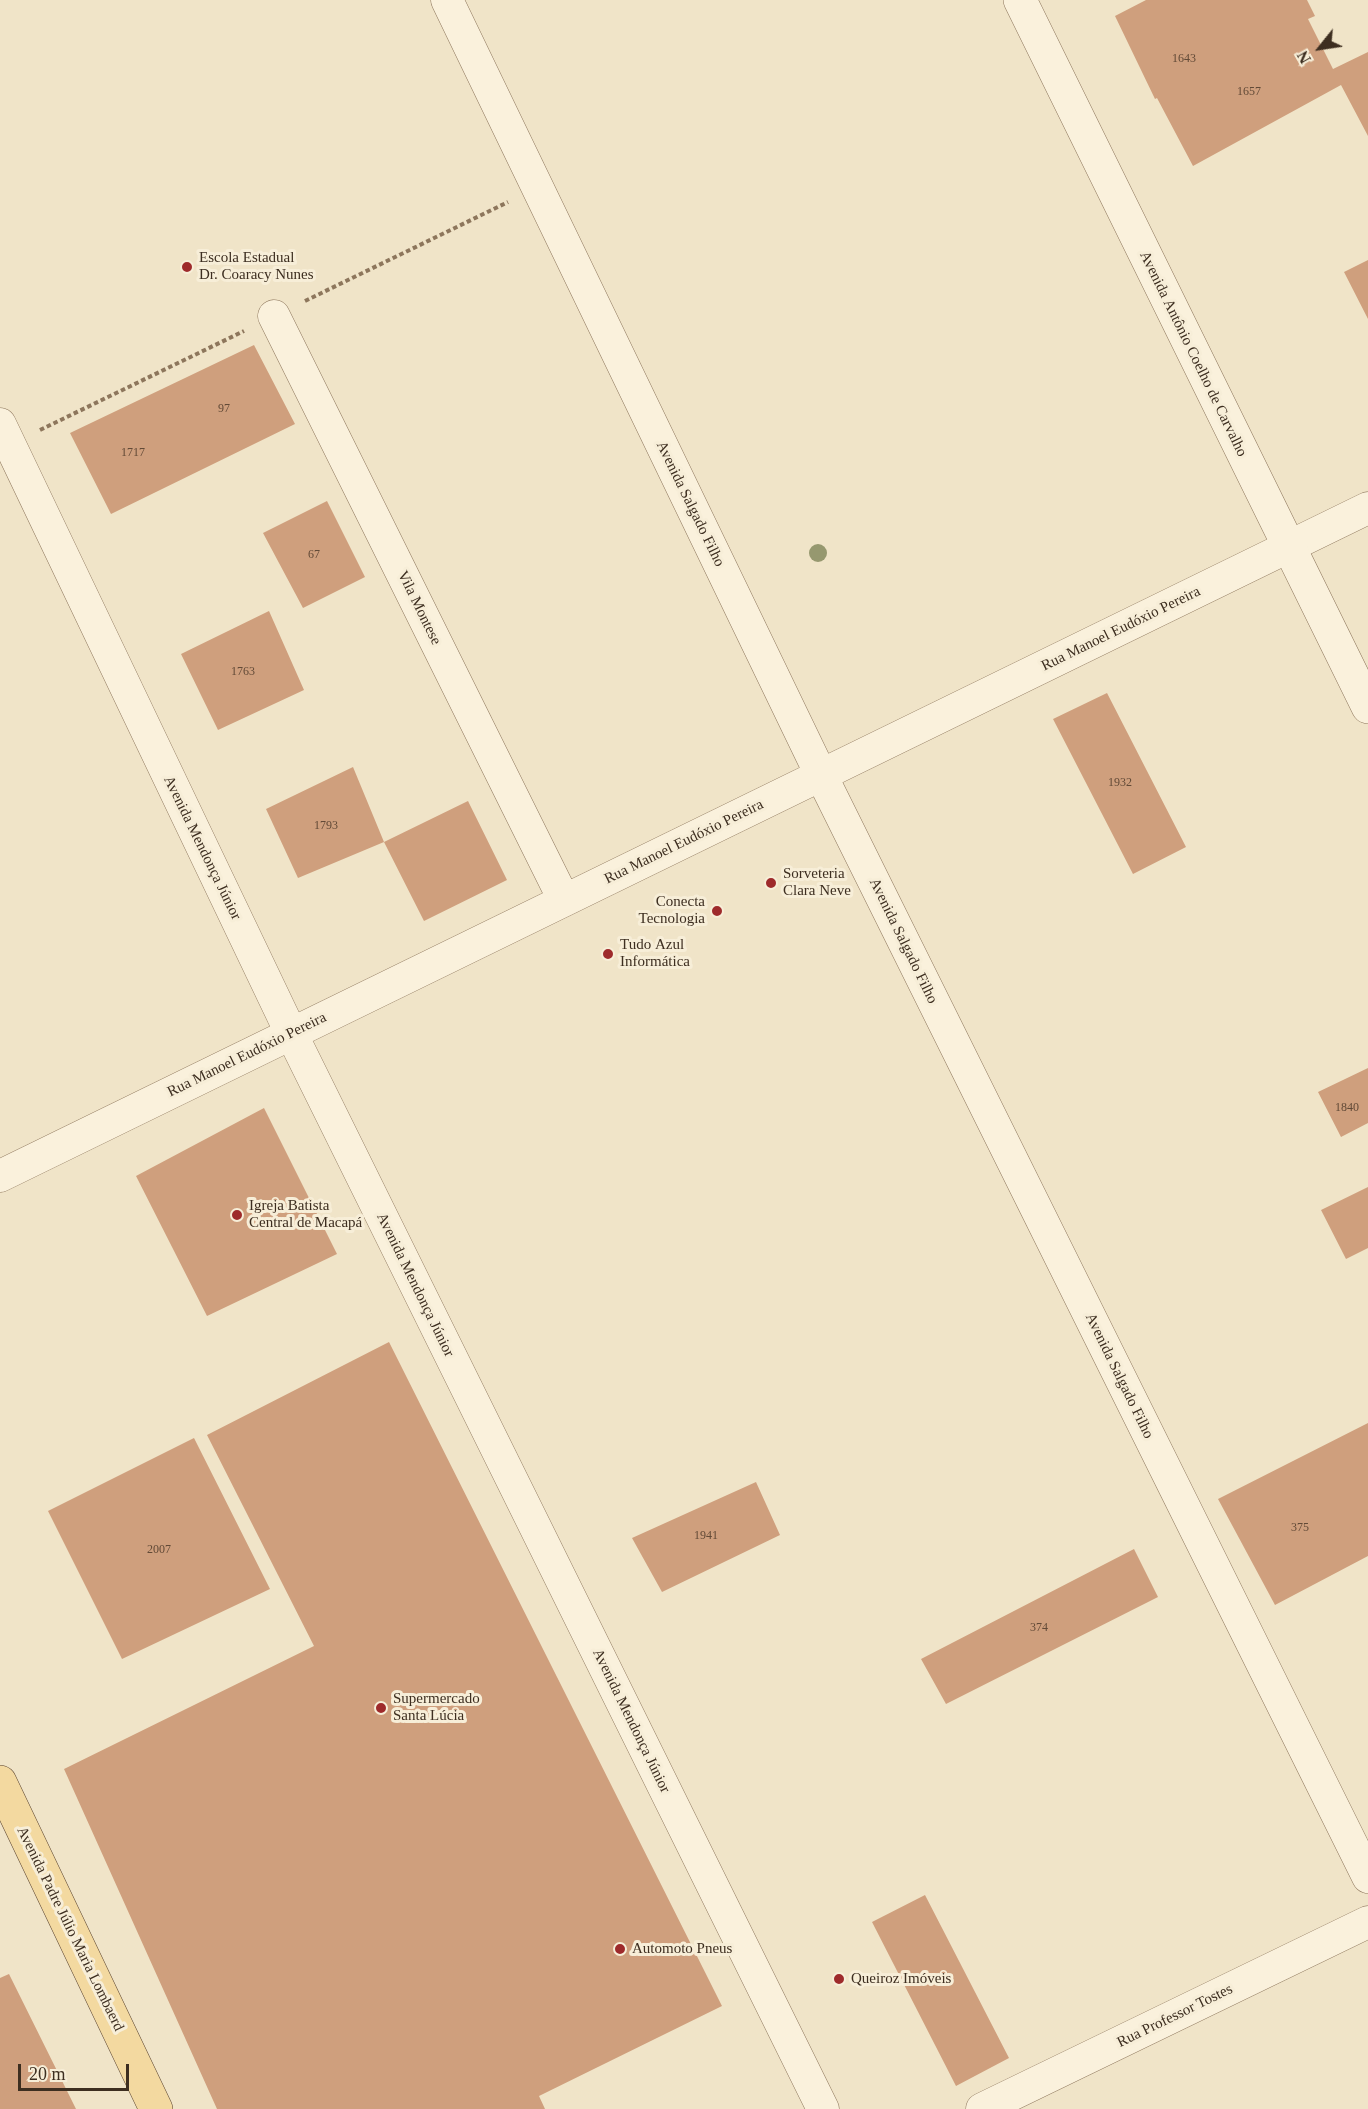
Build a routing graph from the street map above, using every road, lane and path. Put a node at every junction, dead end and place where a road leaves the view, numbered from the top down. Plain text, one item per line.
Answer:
1 (447, 0) edge
2 (1020, 0) edge
3 (274, 316) dead end
4 (0, 424) edge
5 (1368, 508) edge
6 (1288, 548) junction
7 (1368, 707) edge
8 (821, 776) junction
9 (564, 900) junction
10 (291, 1033) junction
11 (0, 1176) edge
12 (0, 1782) edge
13 (1368, 1877) edge
14 (1368, 1922) edge
15 (156, 2109) edge
16 (823, 2109) edge
17 (982, 2109) edge

1 - 8 street, Avenida Salgado Filho
2 - 6 street, Avenida Antônio Coelho de Carvalho
3 - 9 street, Vila Montese
4 - 10 street, Avenida Mendonça Júnior
5 - 6 street, Rua Manoel Eudóxio Pereira
6 - 7 street, Avenida Antônio Coelho de Carvalho
6 - 8 street, Rua Manoel Eudóxio Pereira
8 - 9 street, Rua Manoel Eudóxio Pereira
8 - 13 street, Avenida Salgado Filho
9 - 10 street, Rua Manoel Eudóxio Pereira
10 - 11 street, Rua Manoel Eudóxio Pereira
10 - 16 street, Avenida Mendonça Júnior
12 - 15 main road, Avenida Padre Júlio Maria Lombaerd
14 - 17 street, Rua Professor Tostes

